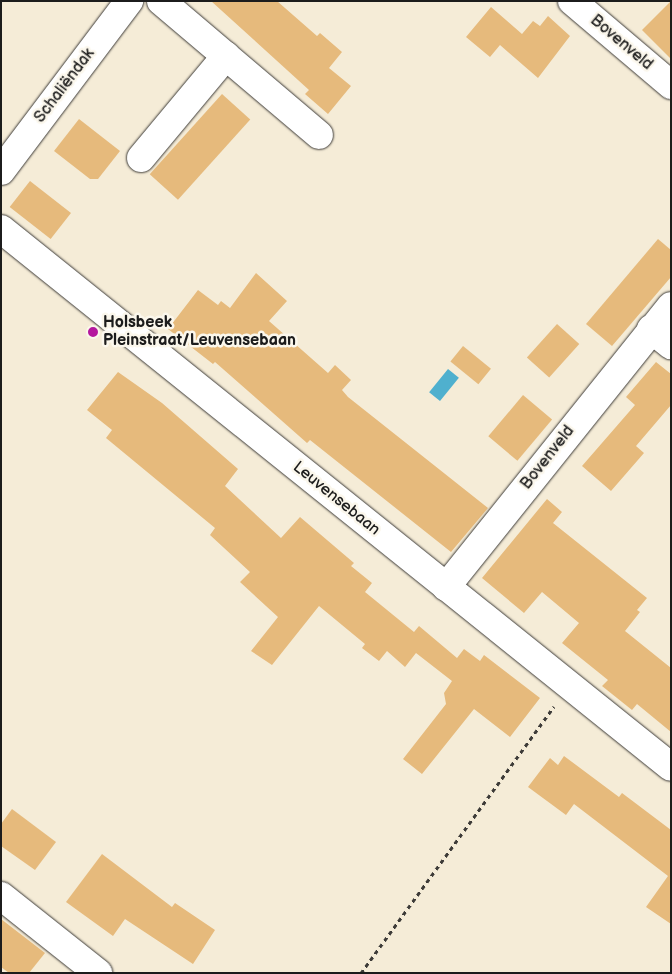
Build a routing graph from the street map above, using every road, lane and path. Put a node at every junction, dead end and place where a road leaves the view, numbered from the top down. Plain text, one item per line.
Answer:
1 (129, 1) edge
2 (161, 1) edge
3 (572, 1) edge
4 (226, 56) junction
5 (671, 85) edge
6 (319, 135) dead end
7 (141, 158) dead end
8 (1, 171) edge
9 (1, 229) edge
10 (671, 306) edge
11 (661, 337) edge
12 (446, 587) junction
13 (558, 700) dead end
14 (671, 767) edge
15 (1, 896) edge
16 (98, 973) edge
17 (361, 973) edge

1 - 8 street, Schaliëndak
2 - 4 street
3 - 5 street, Bovenveld
4 - 6 street
4 - 7 street
9 - 12 street, Leuvensebaan
10 - 11 street, Bovenveld
11 - 12 street, Bovenveld
12 - 14 street, Leuvensebaan
13 - 17 path
15 - 16 street

